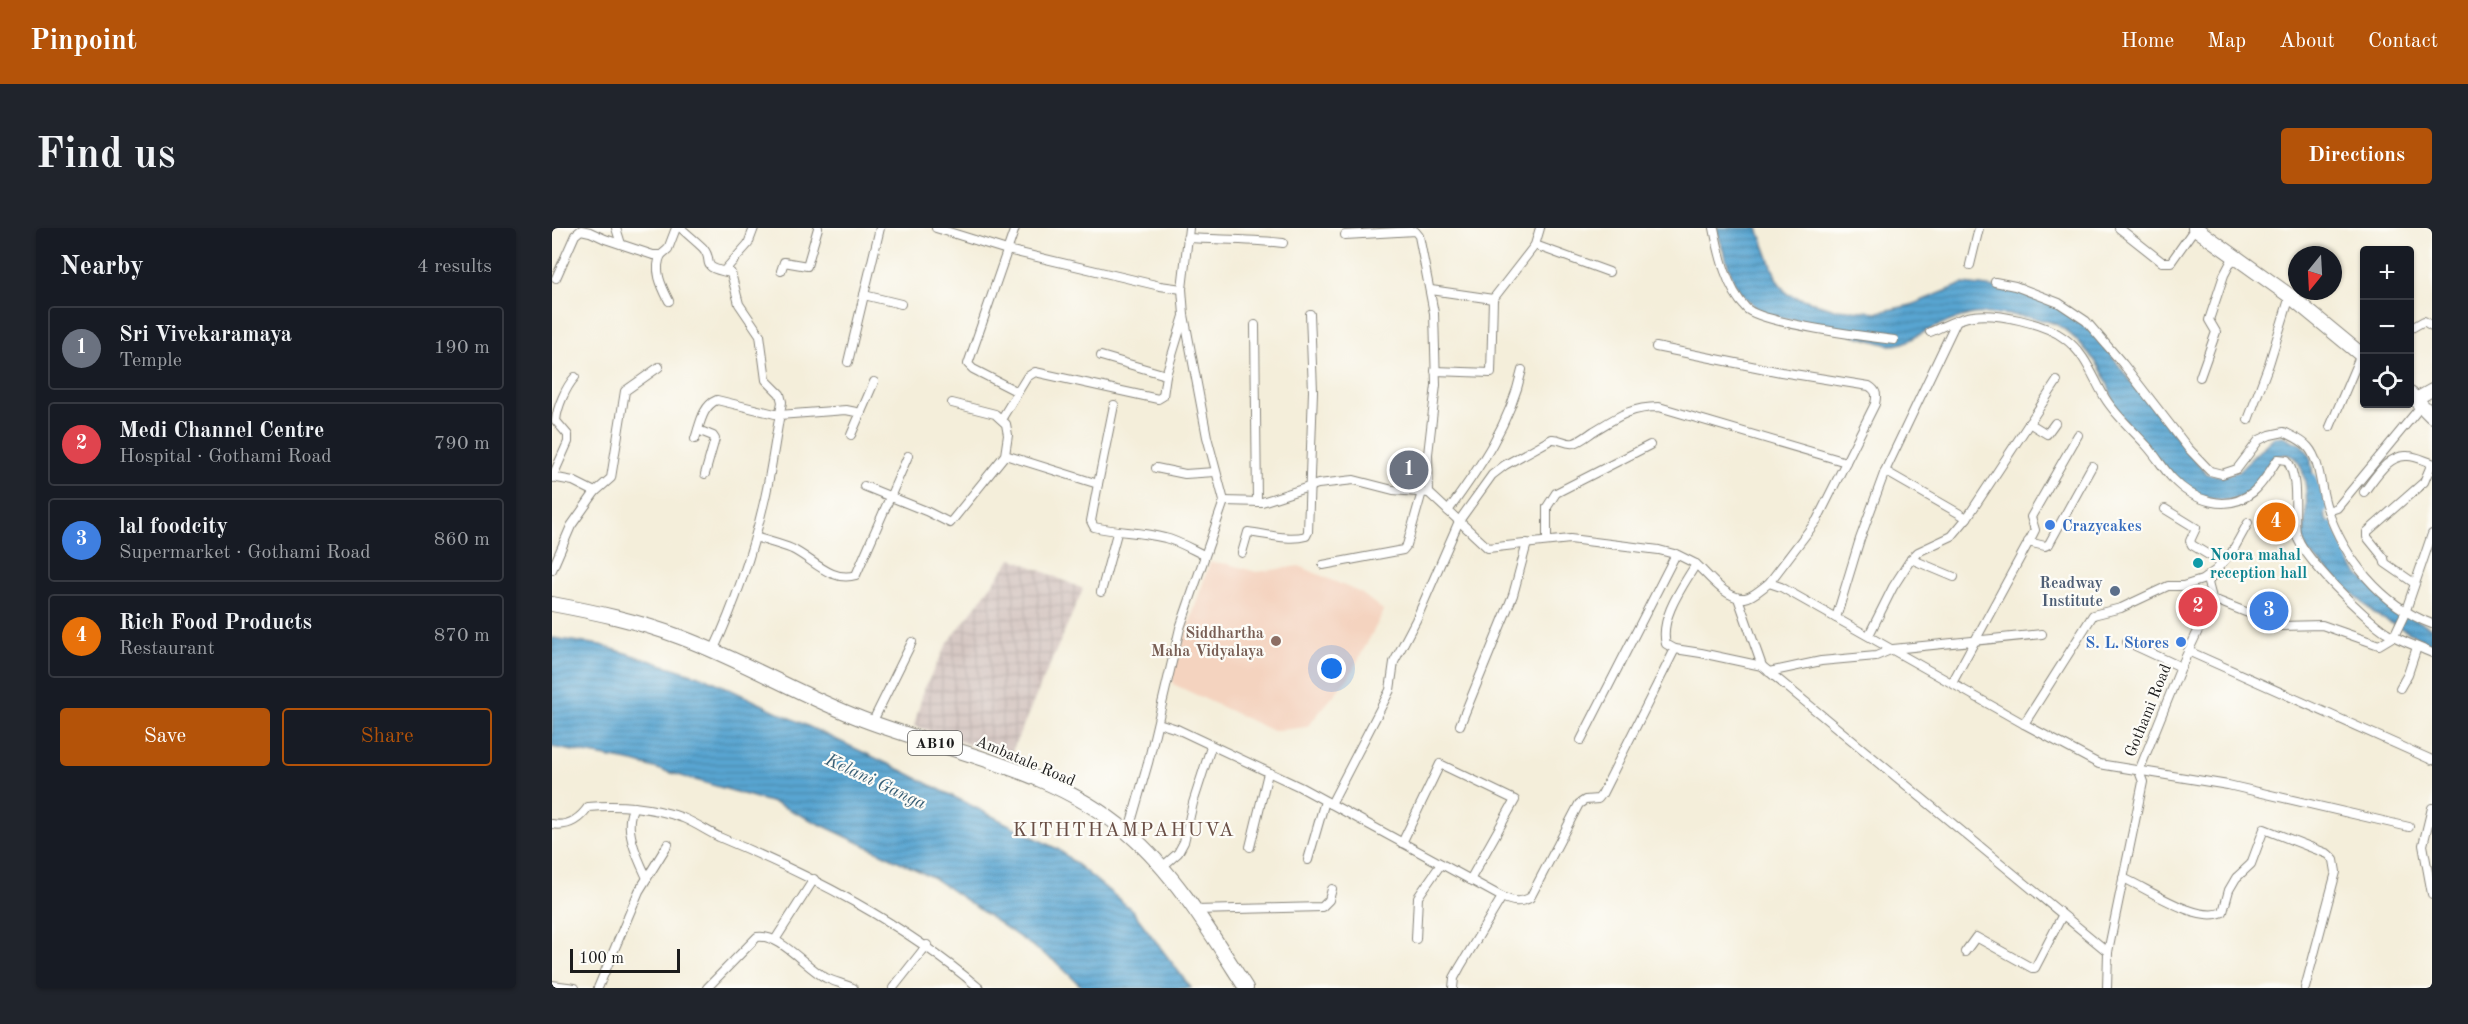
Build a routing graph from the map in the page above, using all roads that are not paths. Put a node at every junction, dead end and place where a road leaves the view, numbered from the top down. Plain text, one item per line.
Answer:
1 (616, 228) edge
2 (676, 228) edge
3 (681, 228) edge
4 (754, 228) edge
5 (818, 228) edge
6 (880, 228) edge
7 (936, 228) edge
8 (1015, 228) edge
9 (1189, 228) edge
10 (1540, 228) edge
11 (1714, 228) edge
12 (1979, 228) edge
13 (2119, 228) edge
14 (2195, 228) edge
15 (1344, 235) dead end
16 (1187, 238) junction
17 (1283, 243) dead end
18 (621, 244) junction
19 (1535, 245) junction
20 (1007, 250) junction
21 (661, 255) junction
22 (2234, 256) junction
23 (1970, 265) dead end
24 (781, 271) dead end
25 (724, 272) junction
26 (1609, 272) dead end
27 (556, 278) dead end
28 (1995, 282) dead end
29 (1182, 289) junction
30 (1431, 290) junction
31 (864, 295) junction
32 (2288, 295) edge
33 (1493, 299) junction
34 (2289, 300) edge
35 (2295, 300) edge
36 (669, 301) dead end
37 (901, 304) dead end
38 (1310, 314) dead end
39 (1184, 315) junction
40 (1957, 320) junction
41 (1256, 325) dead end
42 (2414, 326) edge
43 (2432, 326) edge
44 (1930, 332) dead end
45 (1894, 340) dead end
46 (1656, 347) dead end
47 (2360, 354) edge
48 (1101, 356) dead end
49 (2360, 360) edge
50 (848, 362) dead end
51 (659, 367) dead end
52 (1522, 370) dead end
53 (1435, 371) junction
54 (1166, 375) junction
55 (575, 377) dead end
56 (2200, 377) dead end
57 (2056, 381) dead end
58 (874, 382) dead end
59 (2432, 390) edge
60 (1018, 392) junction
61 (2416, 399) edge
62 (952, 404) dead end
63 (1114, 405) dead end
64 (861, 412) junction
65 (779, 415) junction
66 (2432, 416) edge
67 (1002, 418) junction
68 (2248, 420) dead end
69 (554, 421) edge
70 (2029, 423) junction
71 (2055, 423) dead end
72 (2330, 427) dead end
73 (698, 430) junction
74 (851, 435) dead end
75 (2078, 435) dead end
76 (695, 439) dead end
77 (1650, 446) dead end
78 (1005, 455) junction
79 (908, 456) dead end
80 (1846, 462) junction
81 (2092, 466) dead end
82 (1156, 468) dead end
83 (1885, 471) junction
84 (1215, 472) junction
85 (705, 474) dead end
86 (552, 478) edge
87 (1098, 484) junction
88 (864, 486) dead end
89 (1310, 486) junction
90 (595, 492) junction
91 (2364, 492) dead end
92 (1426, 493) junction
93 (891, 497) junction
94 (1224, 501) junction
95 (1257, 502) junction
96 (2165, 509) dead end
97 (1448, 510) junction
98 (2328, 511) junction
99 (1966, 518) junction
100 (1459, 521) junction
101 (2248, 523) dead end
102 (1117, 533) junction
103 (2432, 534) edge
104 (754, 537) junction
105 (1547, 541) junction
106 (2028, 542) junction
107 (1527, 543) junction
108 (1242, 553) dead end
109 (1676, 554) junction
110 (1204, 555) junction
111 (1911, 560) junction
112 (2222, 563) junction
113 (1696, 564) junction
114 (1323, 565) dead end
115 (552, 570) edge
116 (2214, 572) junction
117 (1954, 577) dead end
118 (1769, 583) junction
119 (2414, 583) junction
120 (1101, 592) dead end
121 (1738, 598) junction
122 (2213, 602) junction
123 (552, 604) edge
124 (2405, 612) junction
125 (1836, 618) junction
126 (2432, 624) edge
127 (2042, 634) dead end
128 (2394, 634) junction
129 (1869, 635) junction
130 (1974, 641) junction
131 (912, 642) dead end
132 (2127, 642) dead end
133 (2417, 647) junction
134 (1675, 649) junction
135 (1893, 649) junction
136 (713, 651) junction
137 (2188, 651) junction
138 (2432, 654) edge
139 (2181, 667) junction
140 (1765, 669) junction
141 (1952, 683) junction
142 (2400, 688) dead end
143 (872, 723) junction
144 (1158, 723) junction
145 (2024, 724) junction
146 (1460, 725) dead end
147 (1581, 740) dead end
148 (1211, 747) junction
149 (2432, 760) edge
150 (2139, 771) junction
151 (1268, 773) junction
152 (1328, 803) junction
153 (634, 807) junction
154 (2432, 808) edge
155 (552, 824) edge
156 (2409, 827) dead end
157 (1128, 832) junction
158 (1402, 843) junction
159 (668, 844) dead end
160 (1250, 847) dead end
161 (1308, 860) dead end
162 (1441, 864) junction
163 (1161, 868) junction
164 (647, 878) junction
165 (2123, 878) junction
166 (814, 879) junction
167 (1470, 880) junction
168 (1332, 889) dead end
169 (2432, 894) edge
170 (1502, 897) junction
171 (1195, 910) junction
172 (2062, 916) junction
173 (1416, 939) dead end
174 (775, 940) junction
175 (927, 945) junction
176 (1965, 952) dead end
177 (2108, 952) junction
178 (552, 985) edge
179 (575, 988) edge
180 (598, 988) edge
181 (707, 988) edge
182 (853, 988) edge
183 (893, 988) edge
184 (979, 988) edge
185 (1246, 988) edge
186 (1453, 988) edge
187 (2107, 988) edge
188 (2305, 988) edge

1 - 18 street
2 - 21 street
3 - 25 street
4 - 25 street
5 - 24 street
6 - 31 street
7 - 20 street
8 - 20 street
9 - 16 street
10 - 19 street
11 - 45 street
12 - 23 street
13 - 14 street
14 - 22 main road
15 - 30 street
16 - 17 street
16 - 29 street
18 - 21 street
18 - 27 street
19 - 26 street
19 - 33 street
20 - 29 street
20 - 60 street
21 - 36 street
22 - 32 main road
22 - 56 street
25 - 65 street
28 - 98 street
29 - 39 street
30 - 33 street
30 - 53 street
31 - 37 street
31 - 50 street
33 - 53 street
34 - 68 street
35 - 47 main road
38 - 89 street
39 - 54 street
39 - 84 street
40 - 44 street
40 - 83 street
40 - 128 street
41 - 95 street
42 - 43 street
46 - 80 street
48 - 54 street
49 - 72 street
51 - 90 street
52 - 97 street
53 - 92 street
54 - 60 street
55 - 69 street
57 - 70 street
58 - 64 street
59 - 61 street
60 - 67 street
61 - 66 main road
61 - 98 street
62 - 67 street
63 - 87 street
64 - 65 street
64 - 74 street
65 - 73 street
65 - 104 street
67 - 78 street
69 - 86 street
70 - 71 street
70 - 99 street
73 - 76 street
73 - 85 street
75 - 106 street
77 - 105 street
78 - 87 street
78 - 93 street
79 - 93 street
80 - 100 street
80 - 118 street
81 - 106 street
82 - 84 street
83 - 99 street
83 - 125 street
84 - 94 street
86 - 90 street
87 - 102 street
88 - 93 street
89 - 92 street
89 - 95 street
89 - 108 street
90 - 115 street
91 - 119 street
92 - 97 street
92 - 114 street
93 - 104 street
94 - 95 street
94 - 110 street
96 - 112 street
97 - 100 street
98 - 124 street
99 - 111 street
100 - 107 street
100 - 152 street
101 - 112 street
102 - 110 street
102 - 120 street
103 - 119 street
104 - 136 street
105 - 107 street
105 - 109 street
106 - 130 street
107 - 146 street
109 - 113 street
109 - 147 street
110 - 144 street
111 - 117 street
111 - 129 street
112 - 116 street
113 - 121 street
113 - 134 street
116 - 122 street
116 - 145 street
118 - 121 street
118 - 125 street
119 - 124 street
121 - 140 street
122 - 128 street
122 - 137 street, Gothami Road
123 - 136 main road, Ambatale Road / AB10
124 - 126 street
124 - 128 street
125 - 129 street
127 - 130 street
128 - 133 street
129 - 135 street
130 - 135 street
130 - 141 street
131 - 143 street
132 - 139 street
133 - 138 street
133 - 142 street
134 - 140 street
134 - 170 street
135 - 140 street
135 - 141 street
136 - 143 main road, Ambatale Road / AB10
137 - 139 street, Gothami Road
137 - 149 street
139 - 150 street, Gothami Road
140 - 172 street
141 - 145 street
143 - 157 main road, Ambatale Road / AB10
144 - 148 street
144 - 157 street
145 - 150 street
148 - 151 street
148 - 163 street
150 - 156 street
150 - 165 street, Gothami Road
151 - 152 street
151 - 160 street
152 - 158 street
152 - 161 street
153 - 155 street
153 - 164 street
153 - 166 street
154 - 169 street
157 - 163 main road, Ambatale Road / AB10
158 - 162 street
158 - 167 street
159 - 164 street
162 - 167 street
162 - 173 street
163 - 171 main road, Ambatale Road / AB10
164 - 180 street
165 - 177 street, Gothami Road
165 - 188 street
166 - 174 street
166 - 175 street
167 - 170 street
168 - 171 street
170 - 186 street
171 - 185 main road, Ambatale Road / AB10
172 - 176 street
172 - 177 street
174 - 181 street
174 - 182 street
175 - 183 street
175 - 184 street
177 - 187 street, Gothami Road
178 - 179 street

